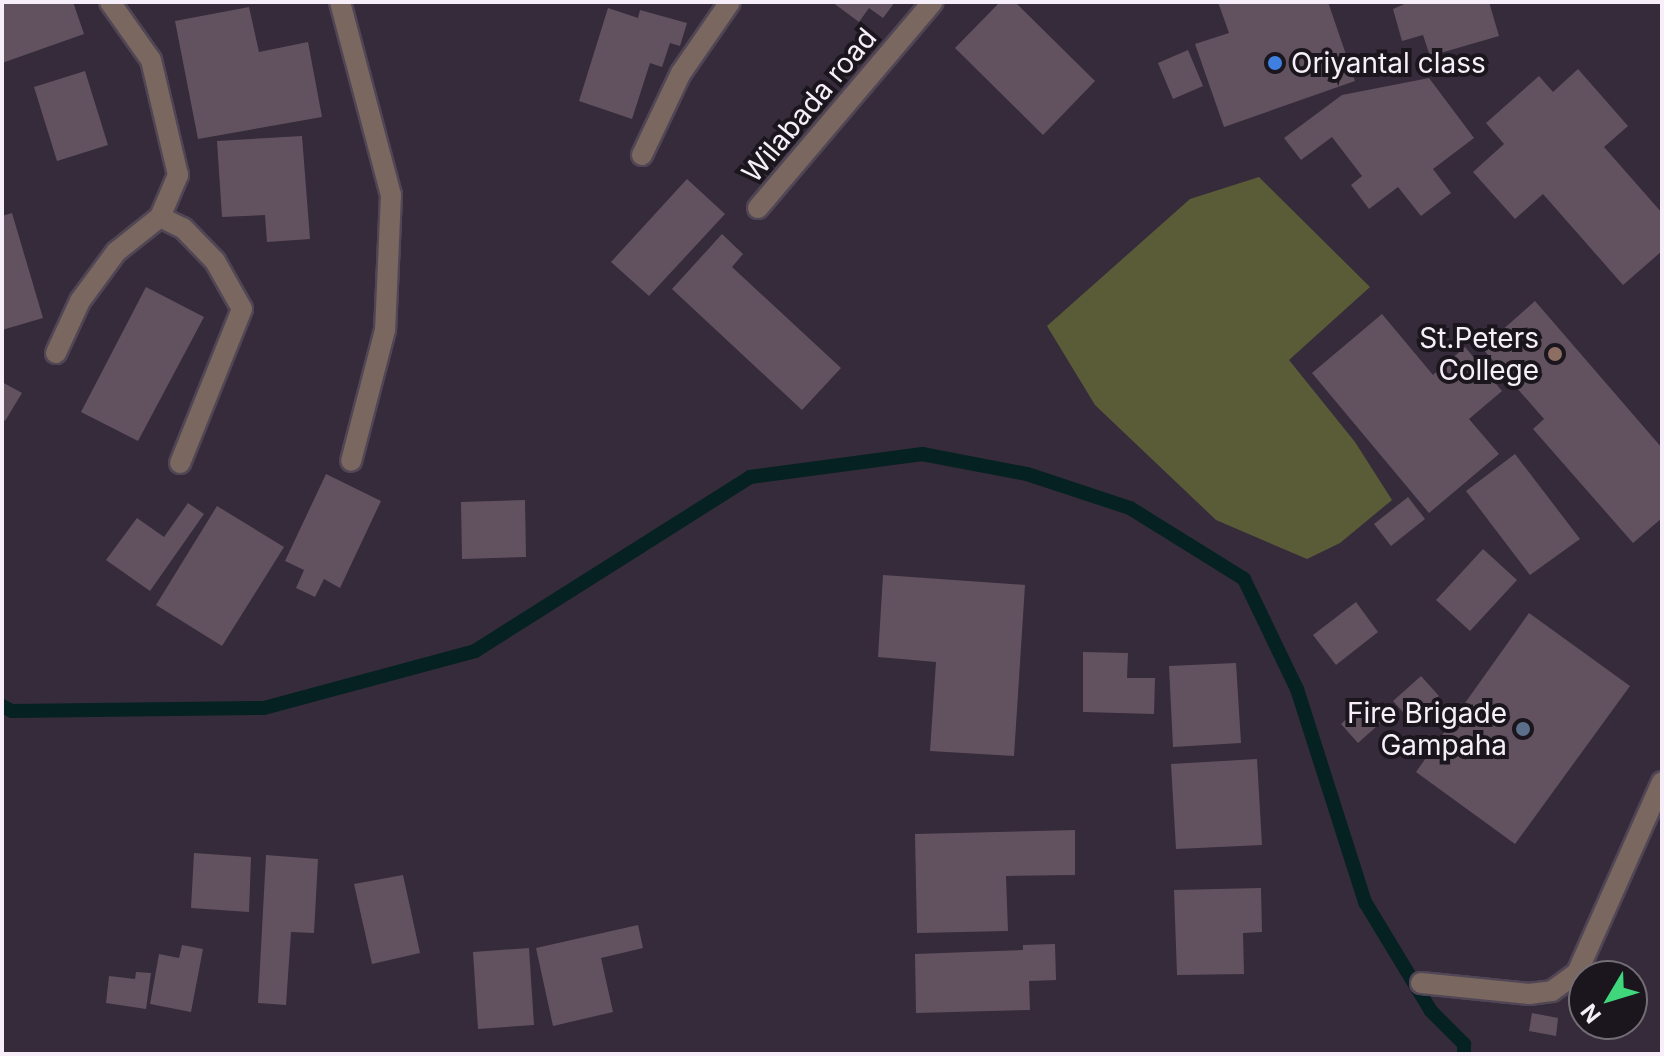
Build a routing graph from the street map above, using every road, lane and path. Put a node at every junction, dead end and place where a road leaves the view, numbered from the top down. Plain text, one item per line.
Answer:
1 (110, 2) edge
2 (340, 2) edge
3 (730, 2) edge
4 (933, 2) edge
5 (642, 155) dead end
6 (758, 208) dead end
7 (160, 217) junction
8 (56, 353) dead end
9 (351, 461) dead end
10 (180, 463) dead end
11 (1662, 782) edge
12 (1421, 983) dead end

1 - 7 street
2 - 9 street
3 - 5 street
4 - 6 street, Wilabada road
7 - 8 street
7 - 10 street
11 - 12 street

